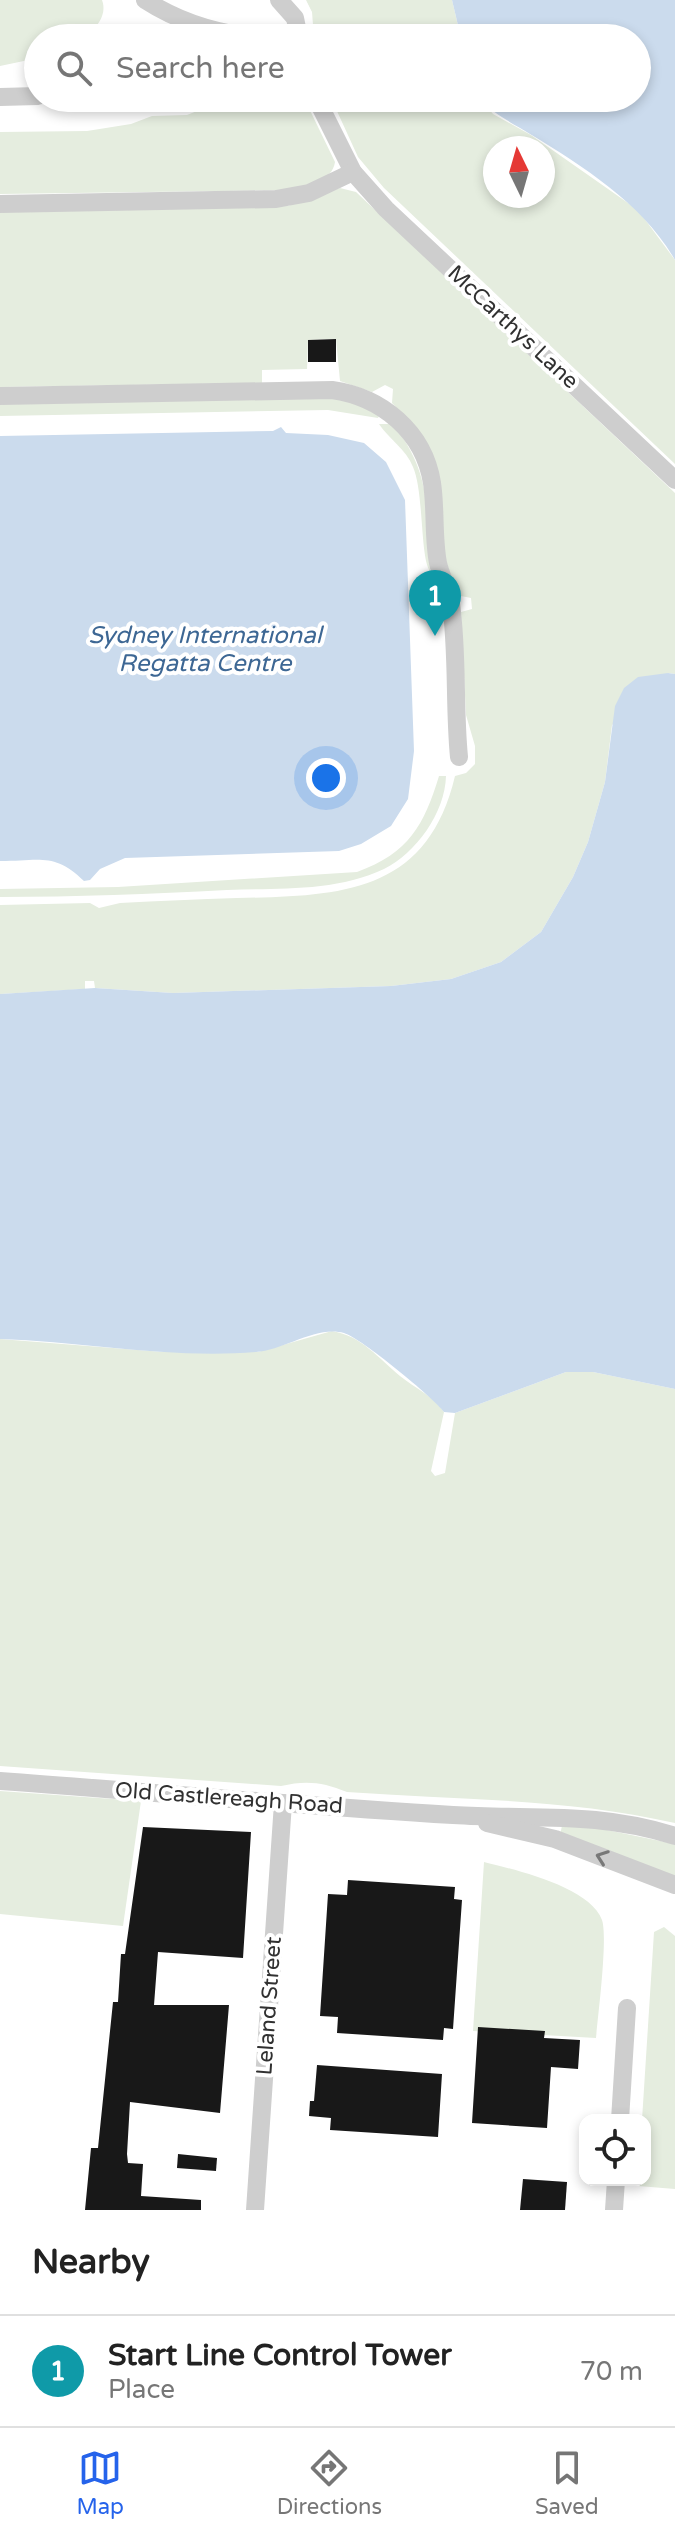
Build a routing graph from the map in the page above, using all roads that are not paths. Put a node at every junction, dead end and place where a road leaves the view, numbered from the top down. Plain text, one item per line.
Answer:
1 (145, 0) edge
2 (279, 0) edge
3 (194, 24) edge
4 (296, 24) edge
5 (24, 96) edge
6 (0, 97) edge
7 (323, 112) edge
8 (353, 172) junction
9 (0, 204) edge
10 (0, 396) edge
11 (675, 480) edge
12 (459, 757) dead end
13 (0, 1781) edge
14 (283, 1803) junction
15 (457, 1816) junction
16 (675, 1836) edge
17 (675, 1885) edge
18 (627, 2008) dead end
19 (620, 2114) edge
20 (616, 2186) edge
21 (255, 2210) edge
22 (614, 2210) edge

1 - 3 street
2 - 4 street
5 - 6 street
7 - 8 street, McCarthys Lane
8 - 9 street
8 - 11 street, McCarthys Lane
10 - 12 street
13 - 14 street, Old Castlereagh Road
14 - 15 street, Old Castlereagh Road
14 - 21 street, Leland Street
15 - 16 street, Old Castlereagh Road
17 -> 15 street, Old Castlereagh Road
18 - 19 street
20 - 22 street

